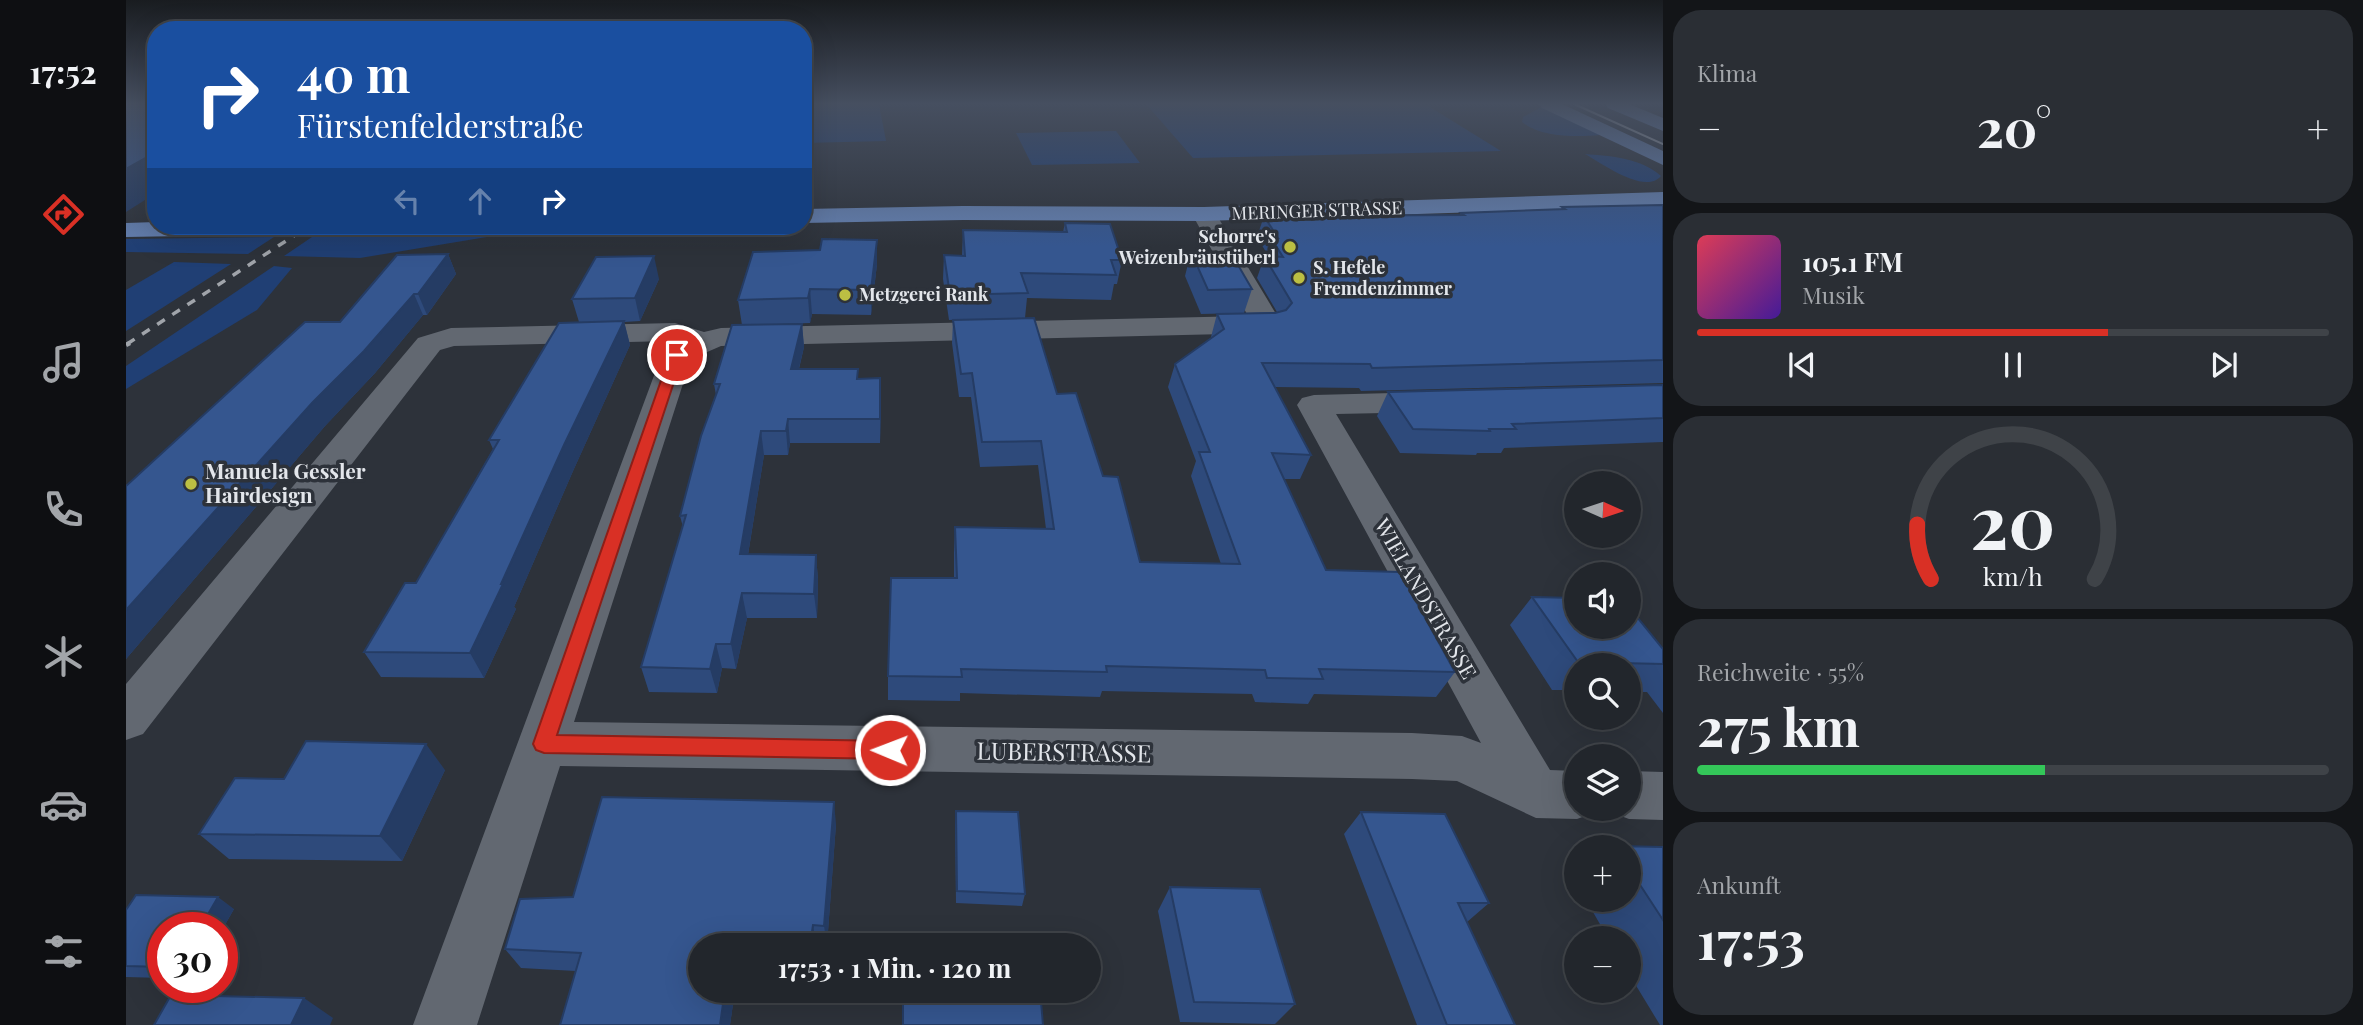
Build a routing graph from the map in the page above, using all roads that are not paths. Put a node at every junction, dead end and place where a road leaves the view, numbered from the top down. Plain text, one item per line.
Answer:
1 (1663, 199) edge
2 (1204, 214) junction
3 (812, 216) edge
4 (126, 230) edge
5 (147, 230) edge
6 (702, 341) junction
7 (1458, 401) edge
8 (126, 719) edge
9 (544, 744) junction
10 (1557, 794) edge
11 (1641, 795) edge
12 (1663, 796) edge
13 (445, 1025) edge

1 - 2 main road, MERINGER STRASSE
2 - 3 main road, MERINGER STRASSE
2 - 6 street
4 - 5 main road
6 - 8 street
6 - 9 street
7 - 10 street, WIELANDSTRASSE
9 - 10 street, LUBERSTRASSE
9 - 13 street
11 - 12 street

